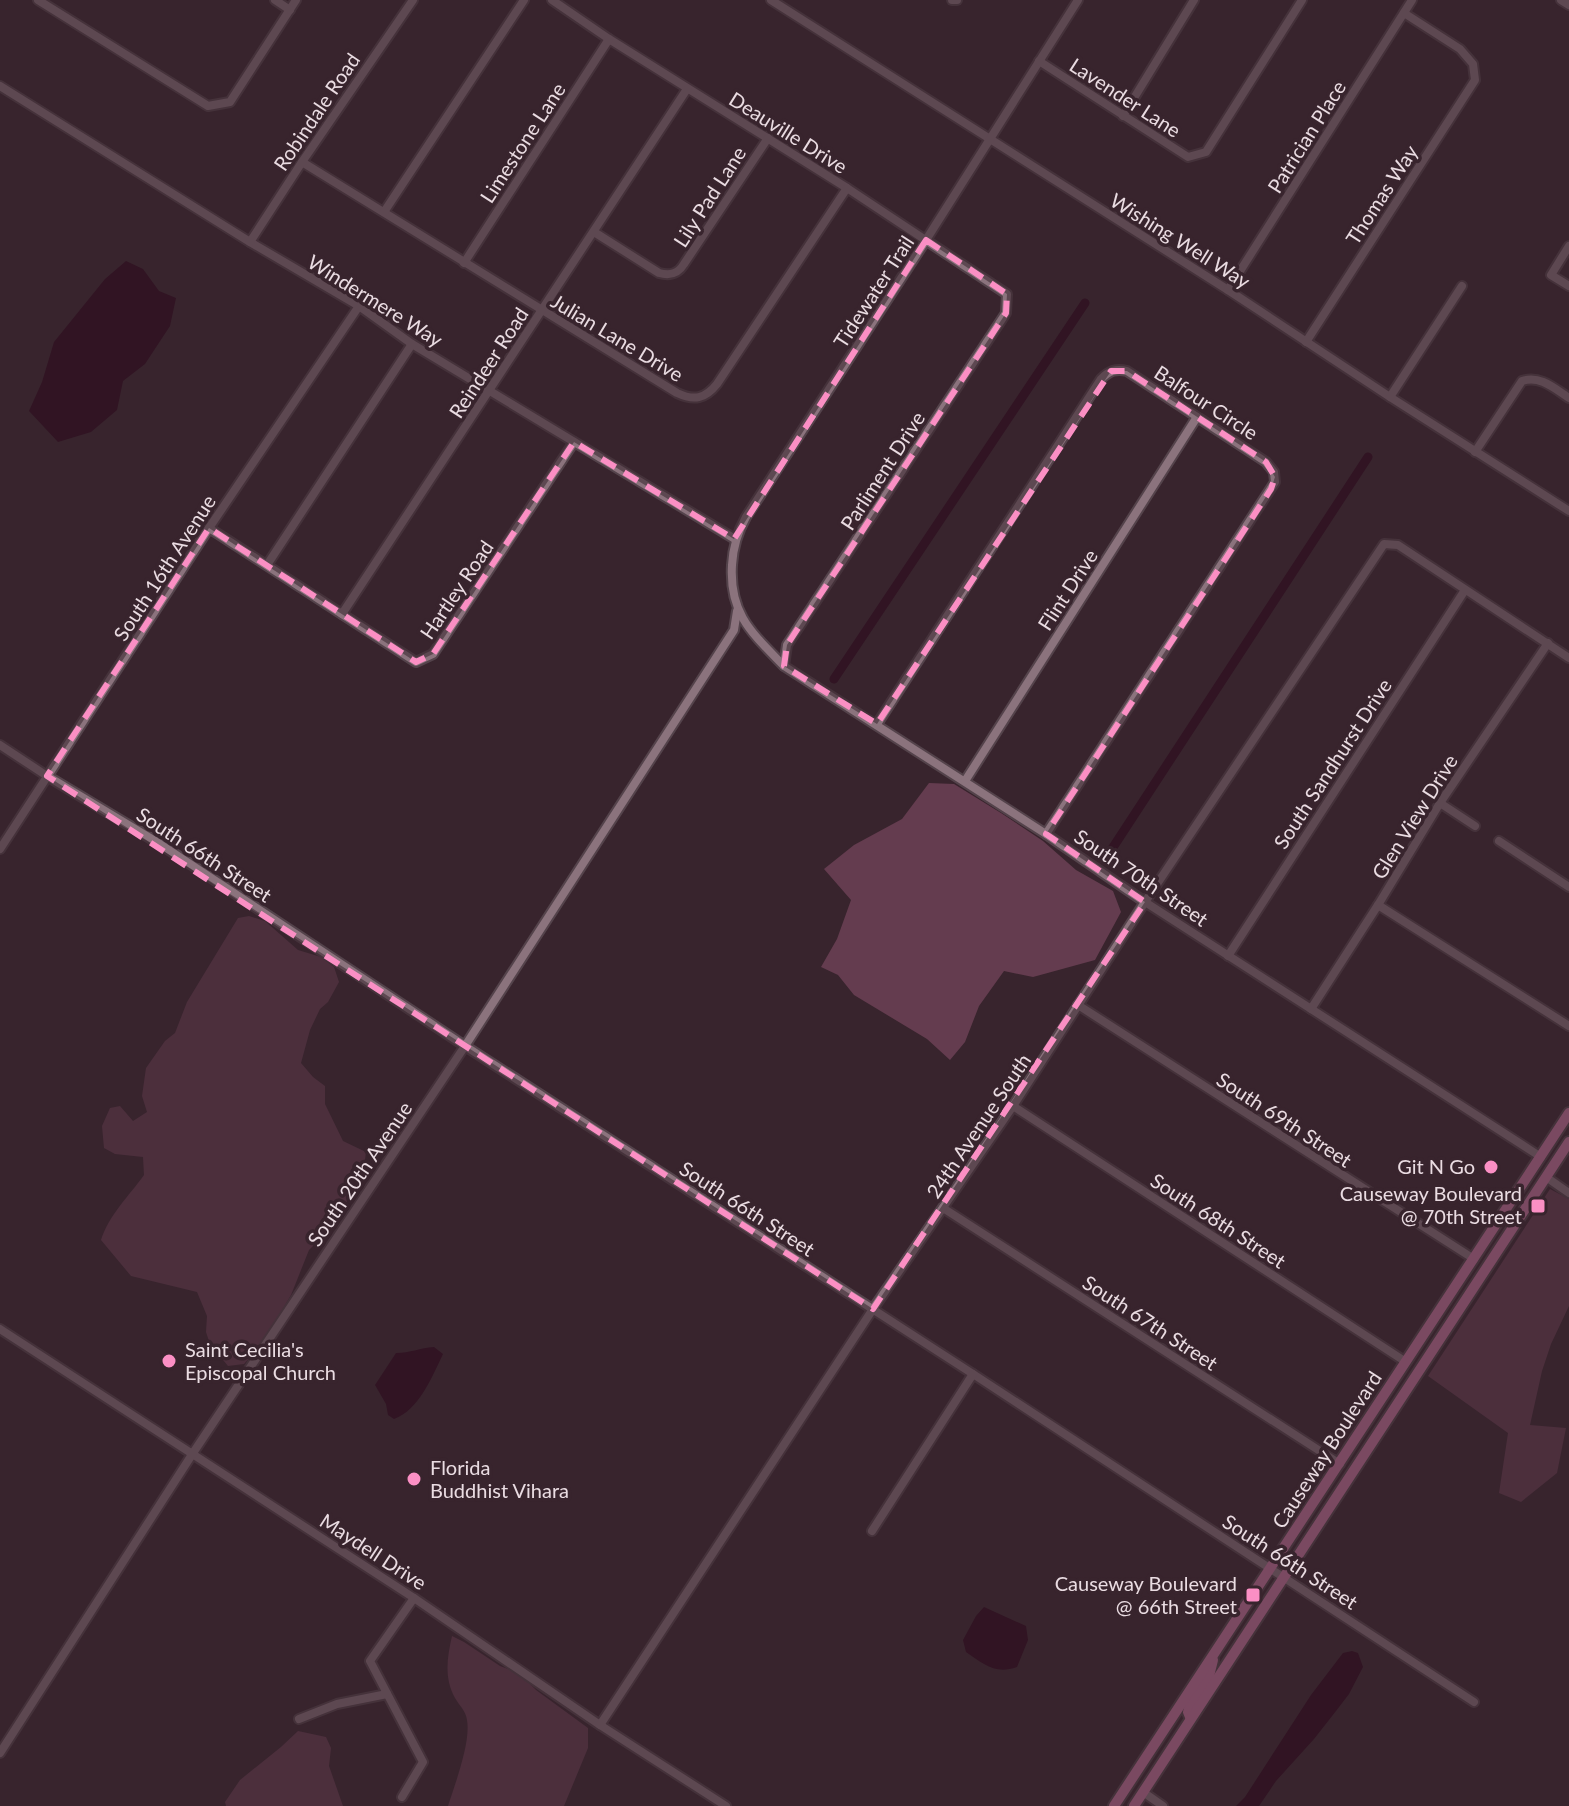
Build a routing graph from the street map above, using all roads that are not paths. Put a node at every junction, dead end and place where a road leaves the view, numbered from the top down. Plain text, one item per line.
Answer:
1 (38, 0) edge
2 (275, 0) edge
3 (296, 0) edge
4 (413, 0) edge
5 (524, 0) edge
6 (552, 0) edge
7 (771, 0) edge
8 (1078, 0) edge
9 (1194, 0) edge
10 (1302, 0) edge
11 (1412, 0) edge
12 (1561, 0) edge
13 (1569, 5) edge
14 (290, 10) junction
15 (1404, 13) junction
16 (609, 39) junction
17 (1039, 61) junction
18 (0, 86) edge
19 (687, 89) junction
20 (1123, 116) junction
21 (768, 138) junction
22 (990, 139) junction
23 (302, 162) junction
24 (847, 188) junction
25 (384, 212) junction
26 (594, 232) junction
27 (926, 240) junction
28 (250, 242) junction
29 (1569, 246) edge
30 (464, 263) junction
31 (1462, 286) dead end
32 (1569, 286) edge
33 (1228, 290) junction
34 (1007, 294) joint
35 (359, 306) junction
36 (542, 311) junction
37 (1306, 342) junction
38 (412, 344) junction
39 (490, 391) junction
40 (1390, 397) junction
41 (1569, 398) edge
42 (1197, 417) junction
43 (574, 442) junction
44 (1475, 452) junction
45 (1569, 511) edge
46 (209, 528) junction
47 (735, 539) junction
48 (267, 565) junction
49 (1465, 590) junction
50 (737, 610) junction
51 (342, 614) junction
52 (1548, 643) junction
53 (1569, 658) edge
54 (784, 666) junction
55 (877, 724) junction
56 (0, 745) edge
57 (47, 776) junction
58 (965, 781) junction
59 (1440, 803) junction
60 (1475, 826) dead end
61 (1046, 834) junction
62 (1499, 841) dead end
63 (0, 849) edge
64 (1569, 887) edge
65 (1145, 902) junction
66 (1378, 905) junction
67 (1228, 956) junction
68 (1078, 1005) junction
69 (1311, 1009) junction
70 (1569, 1026) edge
71 (465, 1046) junction
72 (1013, 1106) junction
73 (1569, 1113) edge
74 (1569, 1142) edge
75 (1541, 1157) junction
76 (1554, 1165) junction
77 (1533, 1169) junction
78 (1546, 1177) junction
79 (1569, 1193) edge
80 (943, 1208) junction
81 (1474, 1259) junction
82 (873, 1309) junction
83 (0, 1329) edge
84 (1406, 1362) junction
85 (973, 1374) junction
86 (193, 1453) junction
87 (1340, 1464) junction
88 (872, 1531) dead end
89 (1271, 1568) junction
90 (1283, 1577) junction
91 (414, 1598) junction
92 (1214, 1654) junction
93 (387, 1694) junction
94 (1474, 1702) dead end
95 (299, 1719) dead end
96 (1190, 1719) junction
97 (600, 1725) junction
98 (0, 1753) edge
99 (1143, 1792) junction
100 (402, 1797) dead end
101 (726, 1806) edge
102 (1114, 1806) edge
103 (1134, 1806) edge
104 (1163, 1806) edge

1 - 14 street
2 - 14 street
3 - 14 street
4 - 23 street, Robindale Road
5 - 25 street
6 - 16 street, Deauville Drive
7 - 22 street, Wishing Well Way
8 - 17 street, Tidewater Trail
9 - 20 street
10 - 20 street, Lavender Lane
11 - 15 street, Patrician Place
12 - 13 street
15 - 33 street, Patrician Place
15 - 37 street, Thomas Way
16 - 19 street, Deauville Drive
16 - 30 street, Limestone Lane
17 - 20 street, Lavender Lane
17 - 22 street, Tidewater Trail
18 - 28 street, Windermere Way
19 - 21 street, Deauville Drive
19 - 26 street, Reindeer Road
21 - 24 street, Deauville Drive
21 - 26 street, Lily Pad Lane
22 - 27 street, Tidewater Trail
22 - 33 street, Wishing Well Way
23 - 25 street, Julian Lane Drive
23 - 28 street, Robindale Road
24 - 27 street, Deauville Drive
24 - 36 street, Julian Lane Drive
25 - 30 street, Julian Lane Drive
26 - 36 street, Reindeer Road
27 - 34 street, Deauville Drive
27 - 47 street, Tidewater Trail
28 - 35 street, Windermere Way
29 - 32 street
30 - 36 street, Julian Lane Drive
31 - 40 street
33 - 37 street, Wishing Well Way
34 - 54 street, Parliment Drive
35 - 38 street, Windermere Way
35 - 46 street, South 16th Avenue
36 - 39 street, Reindeer Road
37 - 40 street, Wishing Well Way
38 - 39 street, Windermere Way
38 - 48 street
39 - 43 street, Windermere Way
39 - 51 street, Reindeer Road
40 - 44 street, Wishing Well Way
41 - 44 street
42 - 55 street, Balfour Circle
42 - 58 street, Flint Drive
42 - 61 street, Balfour Circle
43 - 47 street, Windermere Way
43 - 51 street, Hartley Road
44 - 45 street, Wishing Well Way
46 - 48 street, Hartley Road
46 - 57 street, South 16th Avenue
47 - 50 street, Tidewater Trail
48 - 51 street, Hartley Road
49 - 52 street
49 - 65 street, 24th Avenue South
49 - 67 street, South Sandhurst Drive
50 - 54 street, South 70th Street
50 - 71 street, South 20th Avenue
52 - 53 street
52 - 59 street, Glen View Drive
54 - 55 street, South 70th Street
55 - 58 street, South 70th Street
56 - 57 street, South 66th Street
57 - 63 street, South 16th Avenue
57 - 71 street, South 66th Street
58 - 61 street, South 70th Street
59 - 60 street
59 - 66 street, Glen View Drive
61 - 65 street, South 70th Street
62 - 64 street
65 - 67 street, South 70th Street
65 - 68 street, 24th Avenue South
66 - 69 street, Glen View Drive
66 - 70 street
67 - 69 street, South 70th Street
68 - 72 street, 24th Avenue South
68 - 81 street, South 69th Street
69 - 75 street, South 70th Street
71 - 82 street, South 66th Street
71 - 86 street, South 20th Avenue
72 - 80 street, 24th Avenue South
72 - 84 street, South 68th Street
73 - 75 main road, Causeway Boulevard
74 - 76 main road, Causeway Boulevard
75 - 76 main road
75 - 77 main road, Causeway Boulevard
76 - 78 main road, Causeway Boulevard
77 - 78 main road
77 - 81 main road, Causeway Boulevard
78 - 79 street
78 - 90 main road, Causeway Boulevard
80 - 82 street, 24th Avenue South
80 - 87 street, South 67th Street
81 - 84 main road, Causeway Boulevard
82 - 85 street, South 66th Street
82 - 97 street, 24th Avenue South
83 - 86 street, Maydell Drive
84 - 87 main road, Causeway Boulevard
85 - 88 street
85 - 89 street, South 66th Street
86 - 91 street, Maydell Drive
86 - 98 street, South 20th Avenue
87 - 89 main road, Causeway Boulevard
89 - 90 street, South 66th Street
89 - 92 main road, Causeway Boulevard
90 - 94 street, South 66th Street
90 - 96 main road, Causeway Boulevard
91 - 93 street
91 - 97 street, Maydell Drive
92 - 96 main road
92 - 102 main road, Causeway Boulevard
93 - 95 street
93 - 100 street
96 - 99 main road, Causeway Boulevard
97 - 101 street, Maydell Drive
99 - 103 main road, Causeway Boulevard
99 - 104 street

